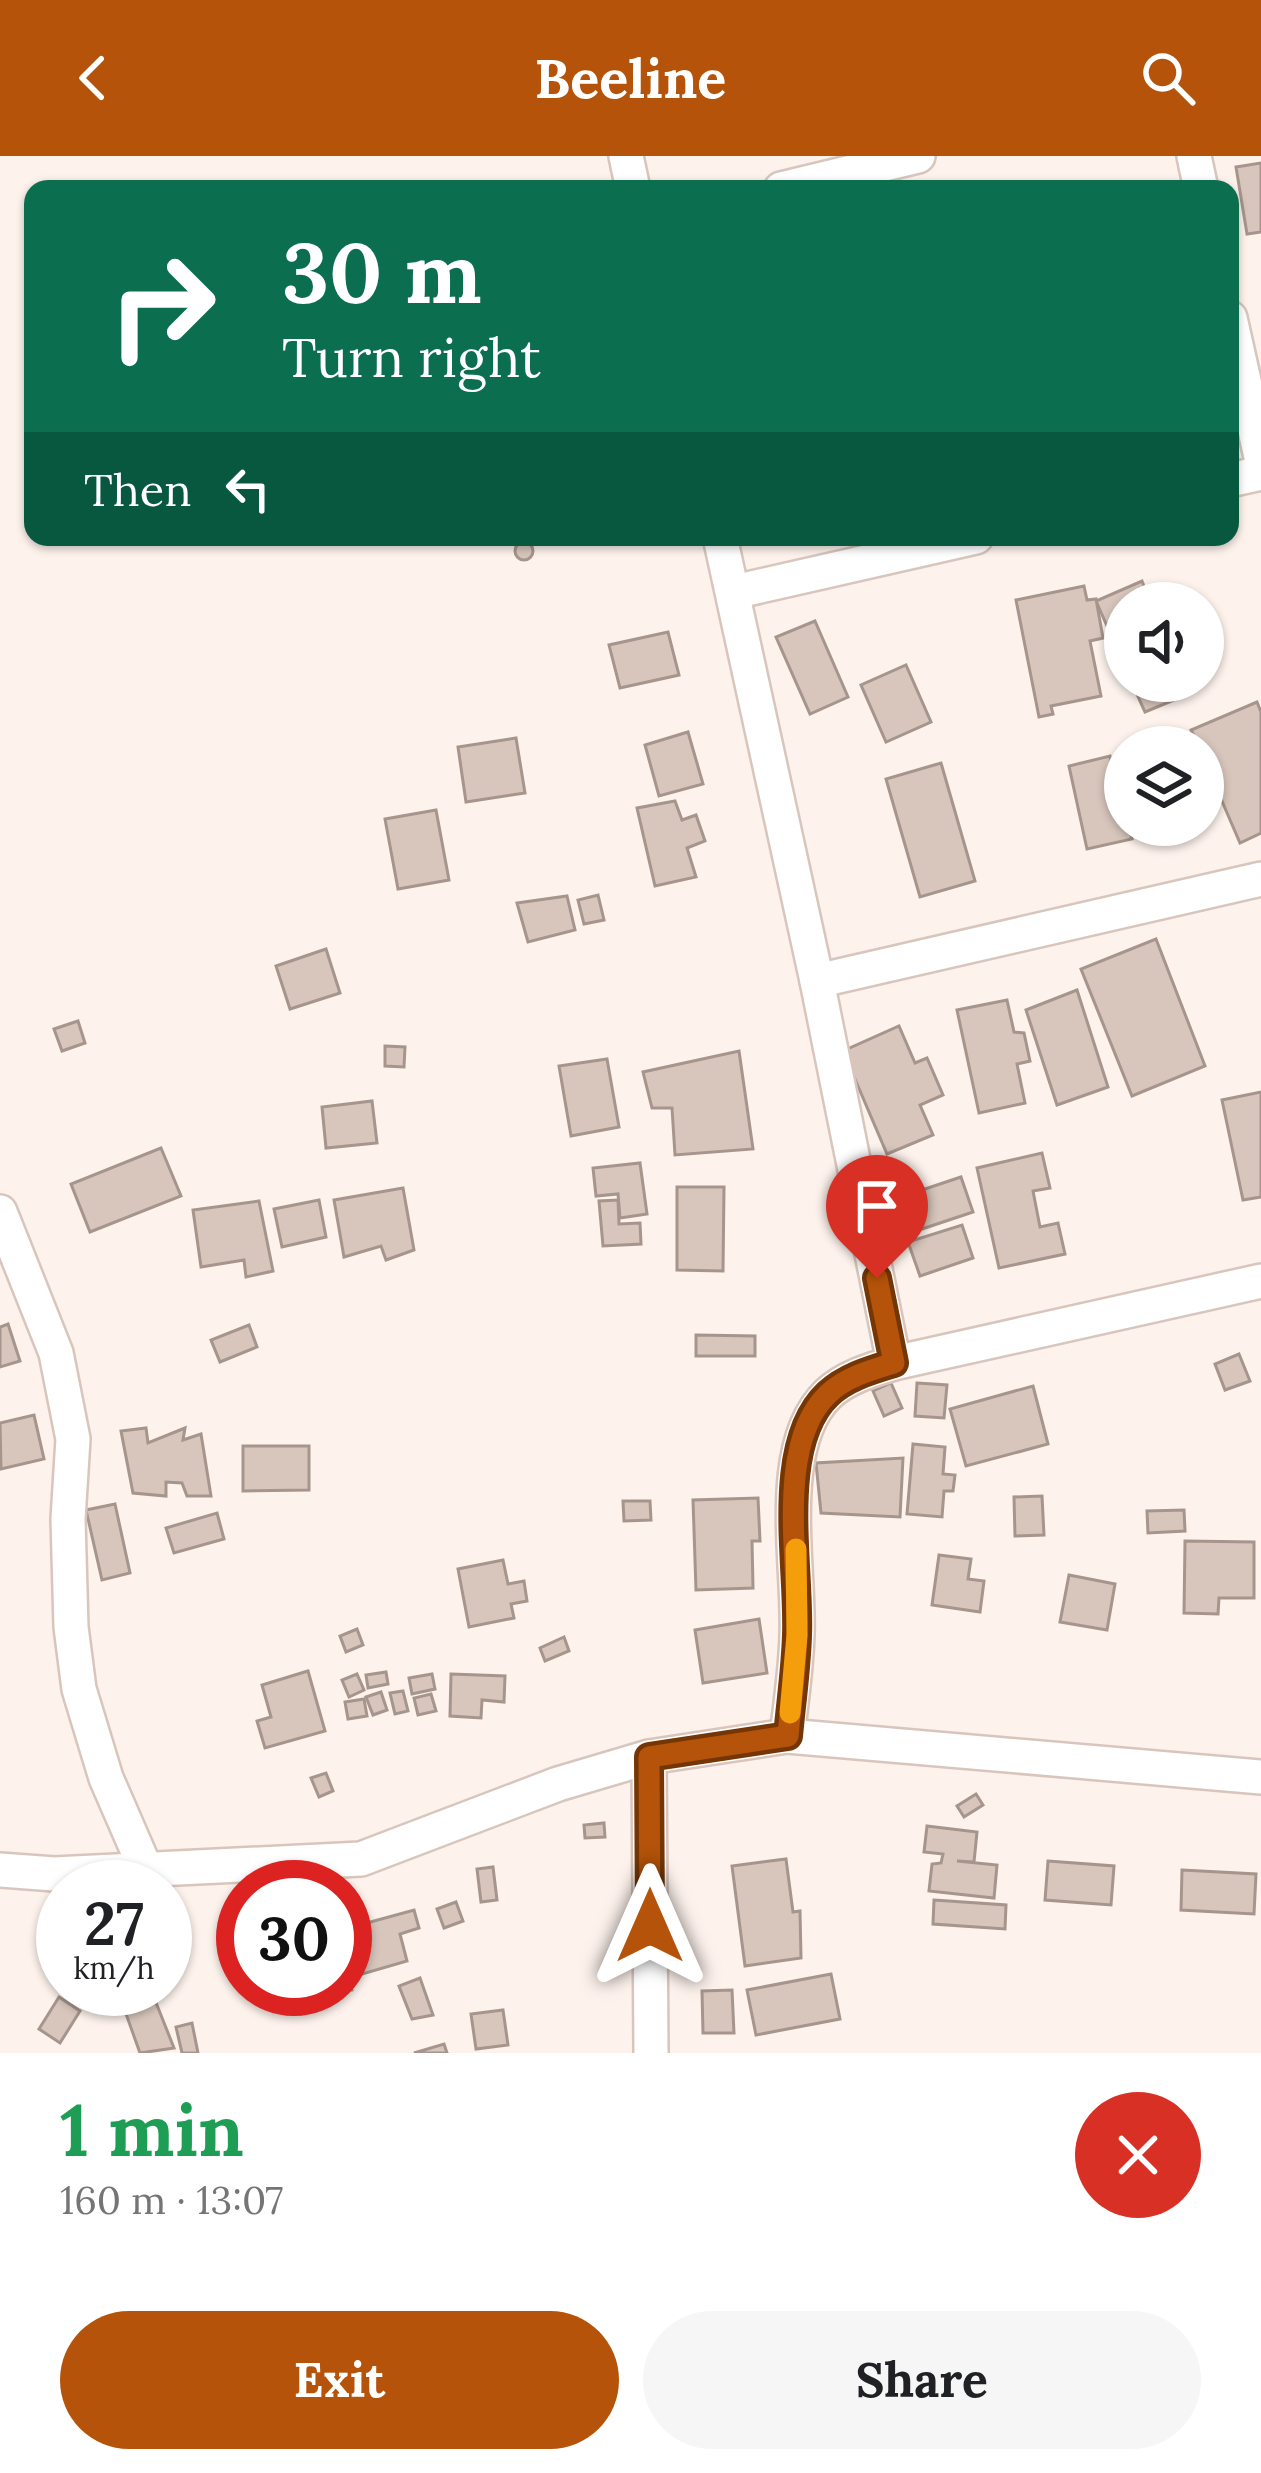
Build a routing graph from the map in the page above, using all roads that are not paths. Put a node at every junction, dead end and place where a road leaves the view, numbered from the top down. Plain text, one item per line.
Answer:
1 (918, 156) edge
2 (819, 180) edge
3 (1239, 359) edge
4 (1261, 458) edge
5 (722, 546) edge
6 (936, 546) edge
7 (734, 592) junction
8 (1261, 879) edge
9 (817, 982) junction
10 (0, 1212) edge
11 (1261, 1281) edge
12 (894, 1363) junction
13 (788, 1736) junction
14 (649, 1757) junction
15 (1261, 1777) edge
16 (142, 1860) edge
17 (192, 1868) edge
18 (0, 1870) edge
19 (36, 1873) edge
20 (651, 2053) edge

1 - 2 street
3 - 4 street
5 - 7 street
6 - 7 street
7 - 9 street
8 - 9 street
9 - 12 street
10 - 16 street
11 - 12 street
12 - 13 street
13 - 14 street
13 - 15 street
14 - 17 street
14 - 20 street
18 - 19 street

